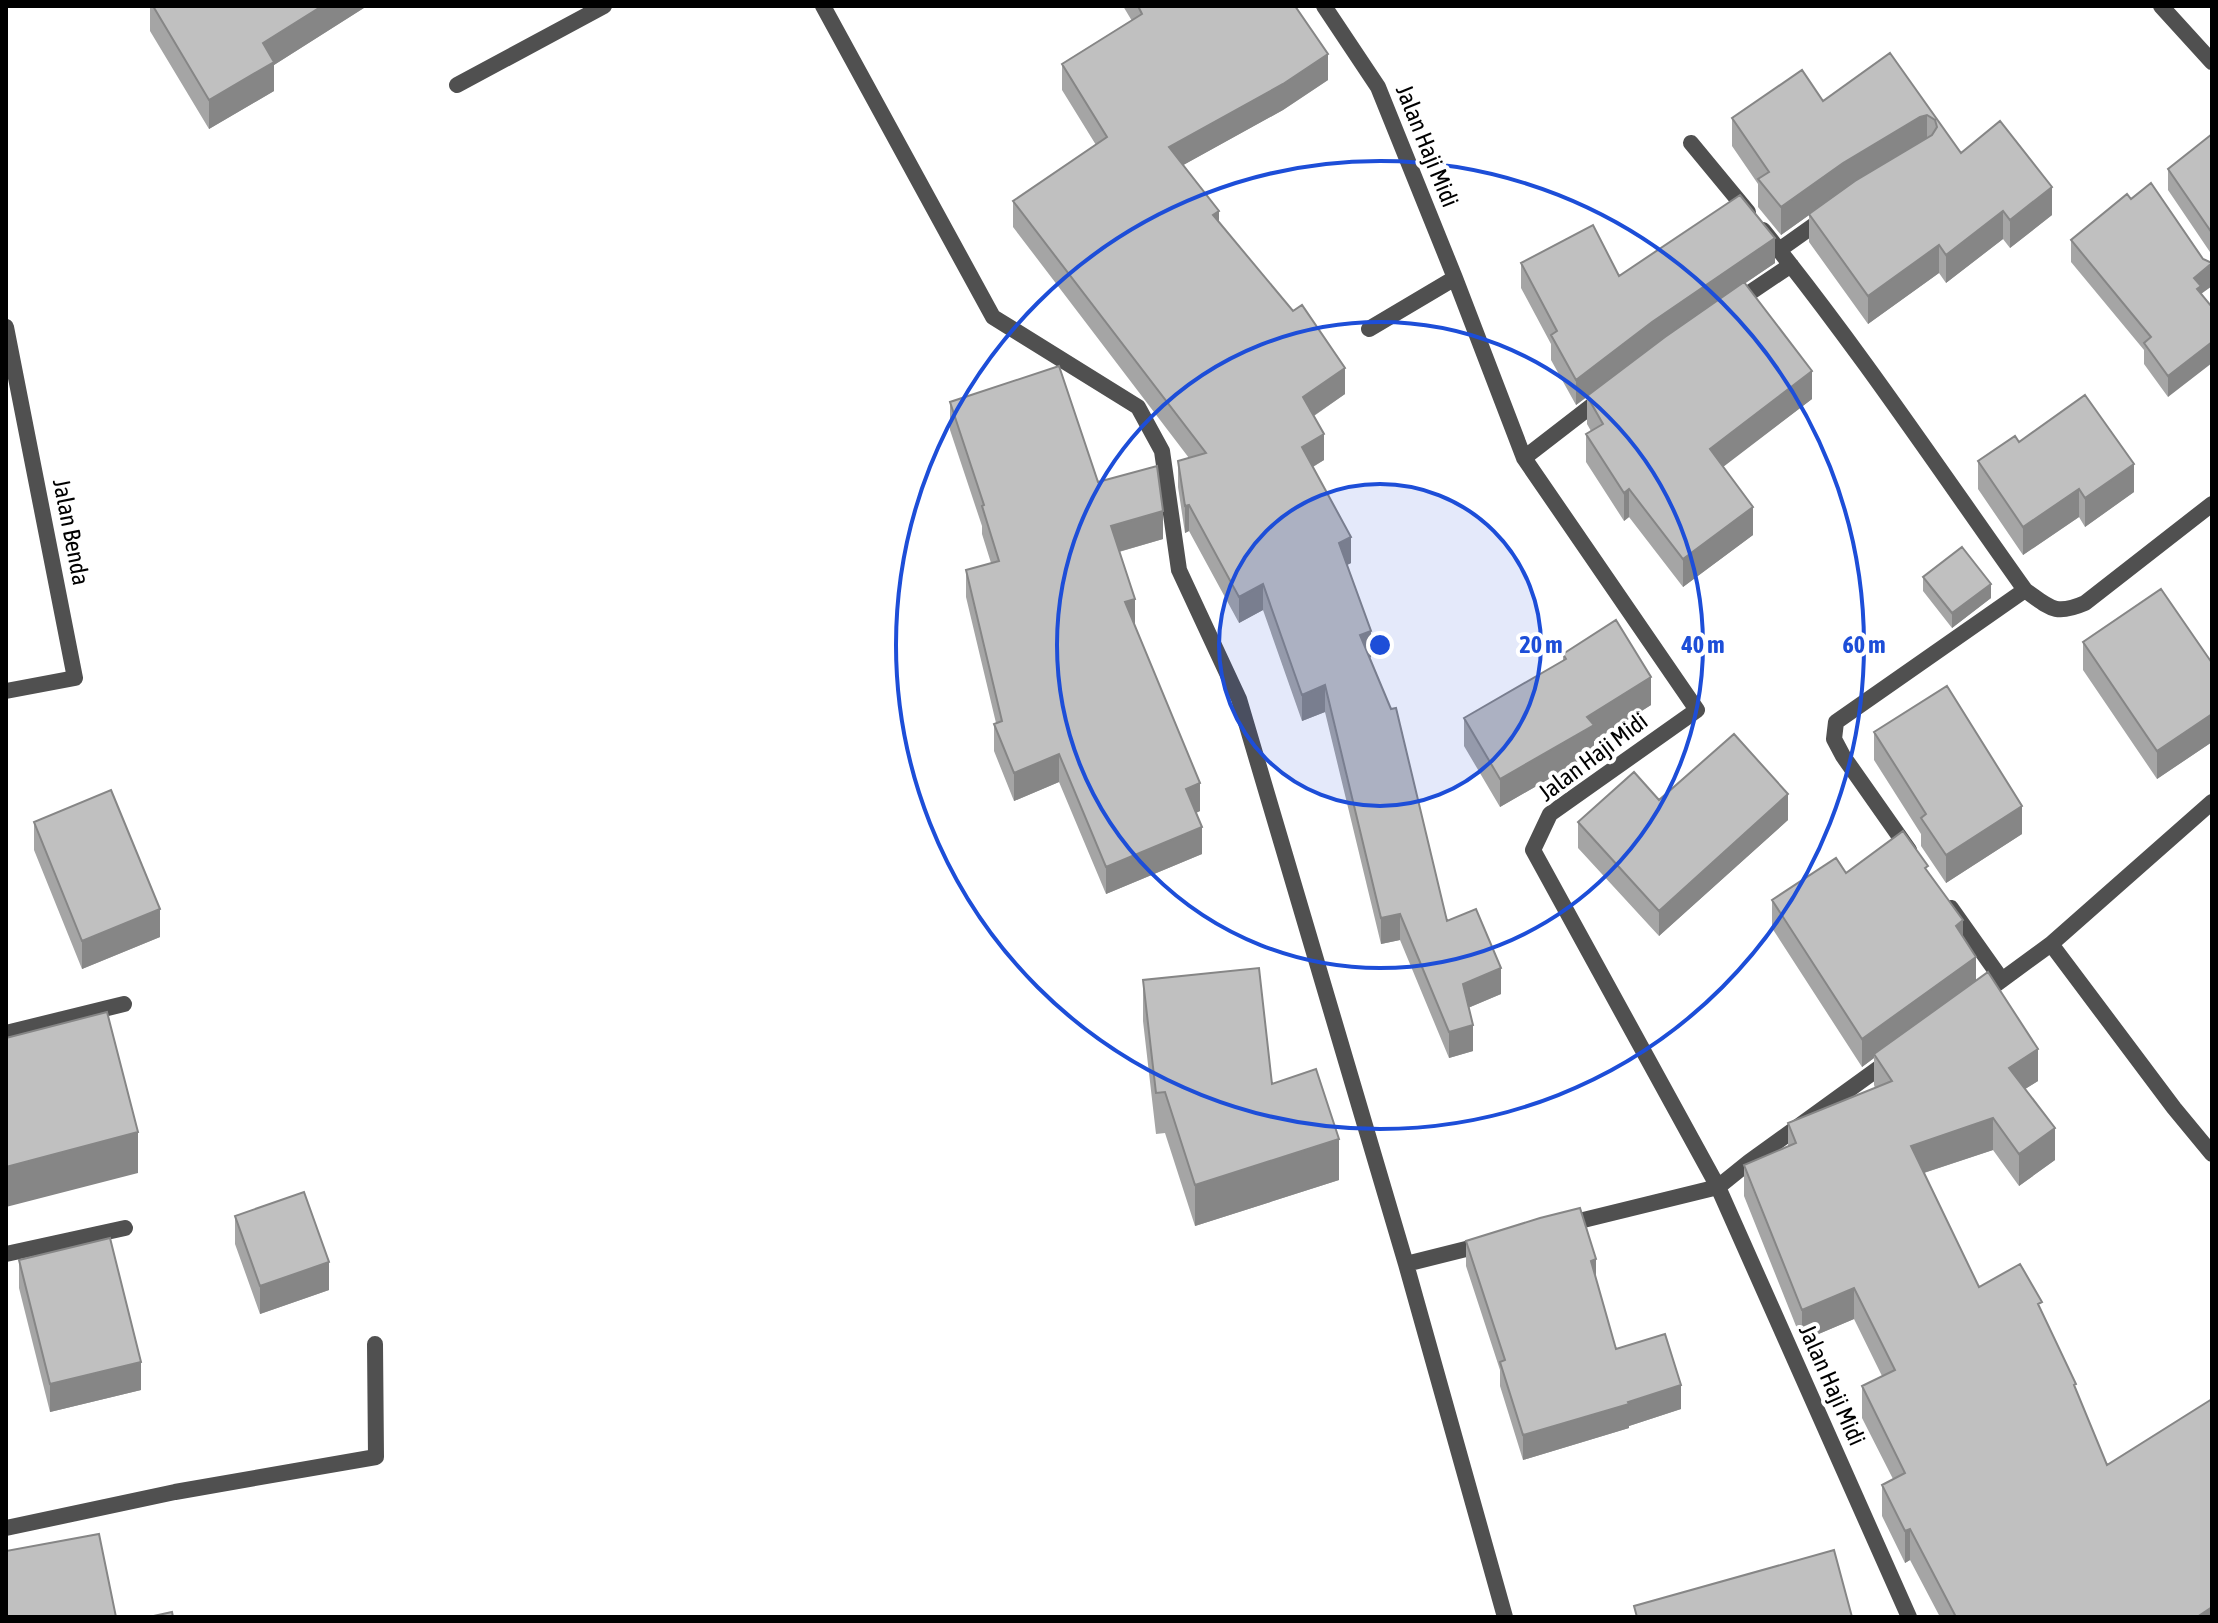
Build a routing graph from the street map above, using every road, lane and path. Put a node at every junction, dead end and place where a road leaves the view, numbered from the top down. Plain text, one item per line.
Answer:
1 (604, 6) edge
2 (823, 6) edge
3 (1324, 6) edge
4 (2161, 6) edge
5 (2212, 62) edge
6 (457, 85) dead end
7 (1691, 143) dead end
8 (1837, 209) edge
9 (1779, 250) junction
10 (1791, 265) junction
11 (1455, 278) junction
12 (1719, 314) edge
13 (6, 327) edge
14 (1369, 329) dead end
15 (1612, 391) edge
16 (1524, 458) junction
17 (2210, 511) edge
18 (2025, 590) junction
19 (6, 691) edge
20 (2212, 802) edge
21 (1923, 868) edge
22 (1940, 893) edge
23 (2051, 944) junction
24 (2002, 980) junction
25 (124, 1004) dead end
26 (1964, 1007) edge
27 (6, 1033) edge
28 (1901, 1052) edge
29 (2212, 1154) edge
30 (1718, 1187) junction
31 (125, 1228) dead end
32 (1540, 1231) edge
33 (1495, 1242) edge
34 (6, 1254) edge
35 (1406, 1264) junction
36 (375, 1344) dead end
37 (6, 1528) edge
38 (1505, 1617) edge
39 (1909, 1617) edge

1 - 6 street
2 - 35 street
3 - 11 street, Jalan Haji Midi
4 - 5 street
7 - 9 street
8 - 9 street
9 - 10 street
10 - 12 street
10 - 18 street
11 - 14 street
11 - 16 street, Jalan Haji Midi
13 - 19 street, Jalan Benda
15 - 16 street
16 - 30 street, Jalan Haji Midi
17 - 18 street
18 - 21 street
20 - 23 street
22 - 24 street
23 - 24 street
23 - 29 street
24 - 26 street
25 - 27 street
28 - 30 street
30 - 32 street
30 - 39 street, Jalan Haji Midi
31 - 34 street
33 - 35 street
35 - 38 street
36 - 37 street

